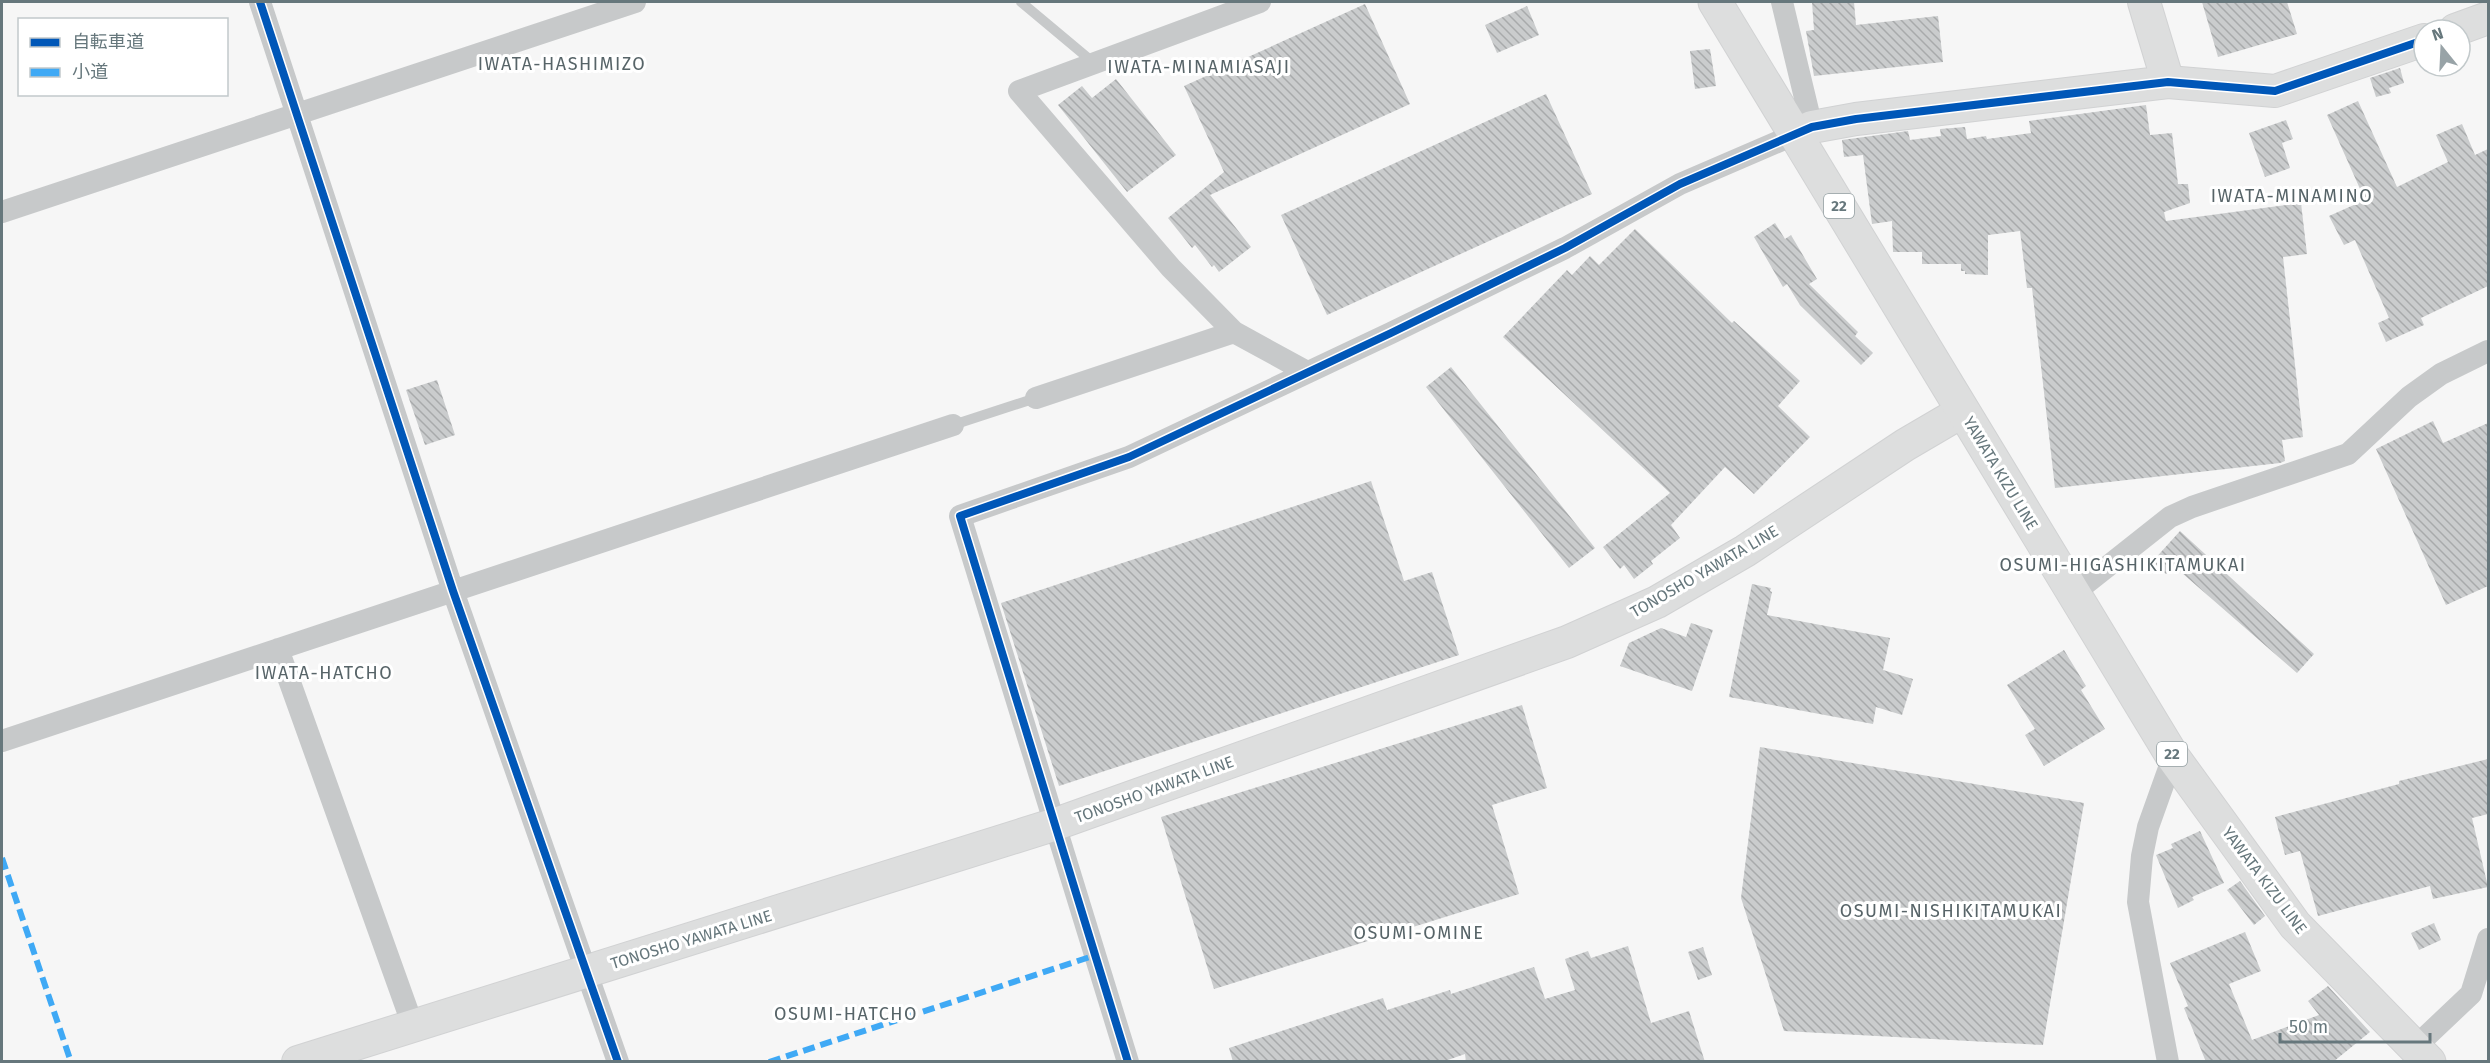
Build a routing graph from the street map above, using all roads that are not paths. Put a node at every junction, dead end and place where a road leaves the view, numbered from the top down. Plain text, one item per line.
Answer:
1 (260, 2) edge
2 (635, 2) edge
3 (1021, 2) edge
4 (1260, 2) edge
5 (1715, 2) edge
6 (1782, 2) edge
7 (2144, 2) edge
8 (2477, 2) edge
9 (2488, 19) edge
10 (2472, 24) edge
11 (2412, 44) edge
12 (1095, 64) junction
13 (2168, 82) junction
14 (297, 114) junction
15 (1804, 131) junction
16 (2, 212) edge
17 (1234, 332) junction
18 (2488, 351) edge
19 (1307, 372) junction
20 (1036, 398) joint
21 (1963, 411) junction
22 (953, 425) joint
23 (453, 591) junction
24 (2074, 593) junction
25 (278, 649) junction
26 (2, 741) edge
27 (2173, 757) junction
28 (1053, 825) junction
29 (2488, 939) edge
30 (588, 971) junction
31 (413, 1026) junction
32 (2422, 1055) edge
33 (298, 1062) edge
34 (618, 1062) edge
35 (1128, 1062) edge
36 (2168, 1062) edge

1 - 14 street
2 - 14 street
3 - 12 lane
4 - 12 street
5 - 15 main road, YAWATA KIZU LINE / 22
6 - 15 street
7 - 13 main road
8 - 9 main road
9 - 10 main road
11 - 13 main road
12 - 17 street
13 - 15 main road
14 - 16 street
14 - 23 street
15 - 19 street
15 - 21 main road, YAWATA KIZU LINE / 22
17 - 19 street
17 - 20 street
18 - 24 street
19 - 28 street
20 - 22 lane
21 - 24 main road, YAWATA KIZU LINE / 22
21 - 28 main road, TONOSHO YAWATA LINE
22 - 23 street
23 - 25 street
23 - 30 street
24 - 27 main road, YAWATA KIZU LINE / 22
25 - 26 street
25 - 31 street
27 - 32 main road, YAWATA KIZU LINE / 22
27 - 36 street
28 - 30 main road, TONOSHO YAWATA LINE
28 - 35 street
29 - 32 street
30 - 31 main road, TONOSHO YAWATA LINE
30 - 34 street
31 - 33 main road, TONOSHO YAWATA LINE

